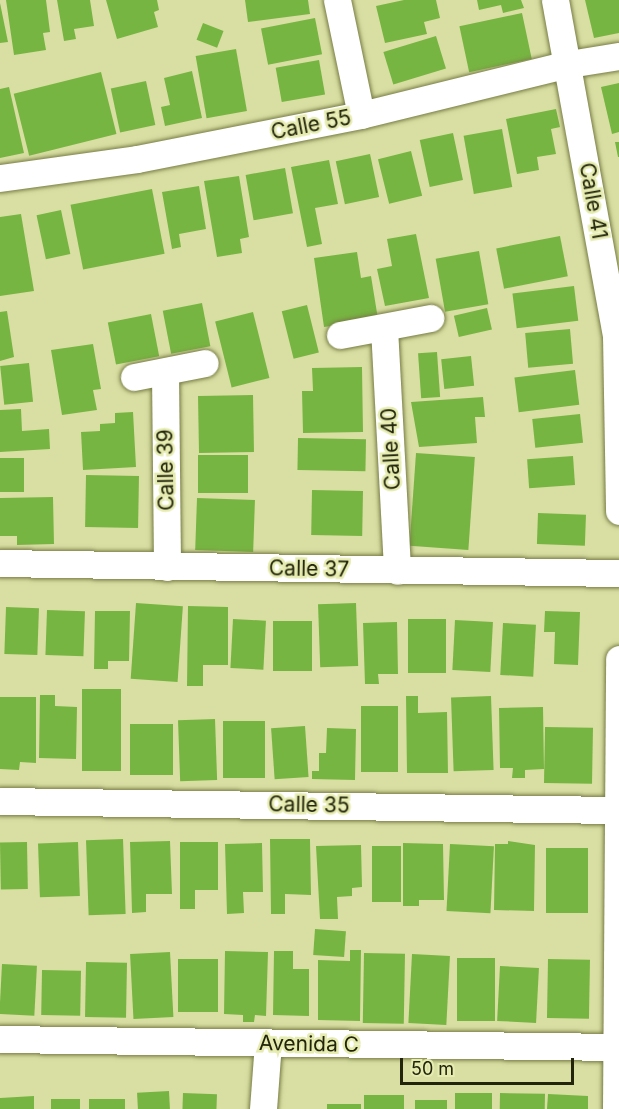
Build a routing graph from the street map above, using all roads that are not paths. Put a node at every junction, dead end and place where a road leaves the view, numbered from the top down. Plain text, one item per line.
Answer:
1 (337, 0) edge
2 (555, 0) edge
3 (619, 56) edge
4 (569, 64) junction
5 (361, 115) junction
6 (0, 178) edge
7 (430, 318) dead end
8 (384, 328) junction
9 (340, 335) dead end
10 (205, 363) dead end
11 (165, 373) junction
12 (134, 377) dead end
13 (619, 511) edge
14 (0, 563) edge
15 (167, 567) junction
16 (397, 571) junction
17 (619, 573) edge
18 (619, 659) edge
19 (0, 801) edge
20 (617, 810) junction
21 (0, 1040) edge
22 (268, 1043) junction
23 (618, 1047) edge
24 (263, 1109) edge
25 (616, 1109) edge

1 - 5 street
2 - 4 street, Calle 41
3 - 4 street, Calle 55
4 - 5 street, Calle 55
4 - 13 street, Calle 41
5 - 6 street, Calle 55
7 - 8 street
8 - 9 street
8 - 16 street, Calle 40
10 - 11 street
11 - 12 street
11 - 15 street, Calle 39
14 - 15 street, Calle 37
15 - 16 street, Calle 37
16 - 17 street, Calle 37
18 - 20 street
19 - 20 street, Calle 35
20 - 23 street
21 - 22 street, Avenida C
22 - 23 street, Avenida C
22 - 24 street
23 - 25 street

